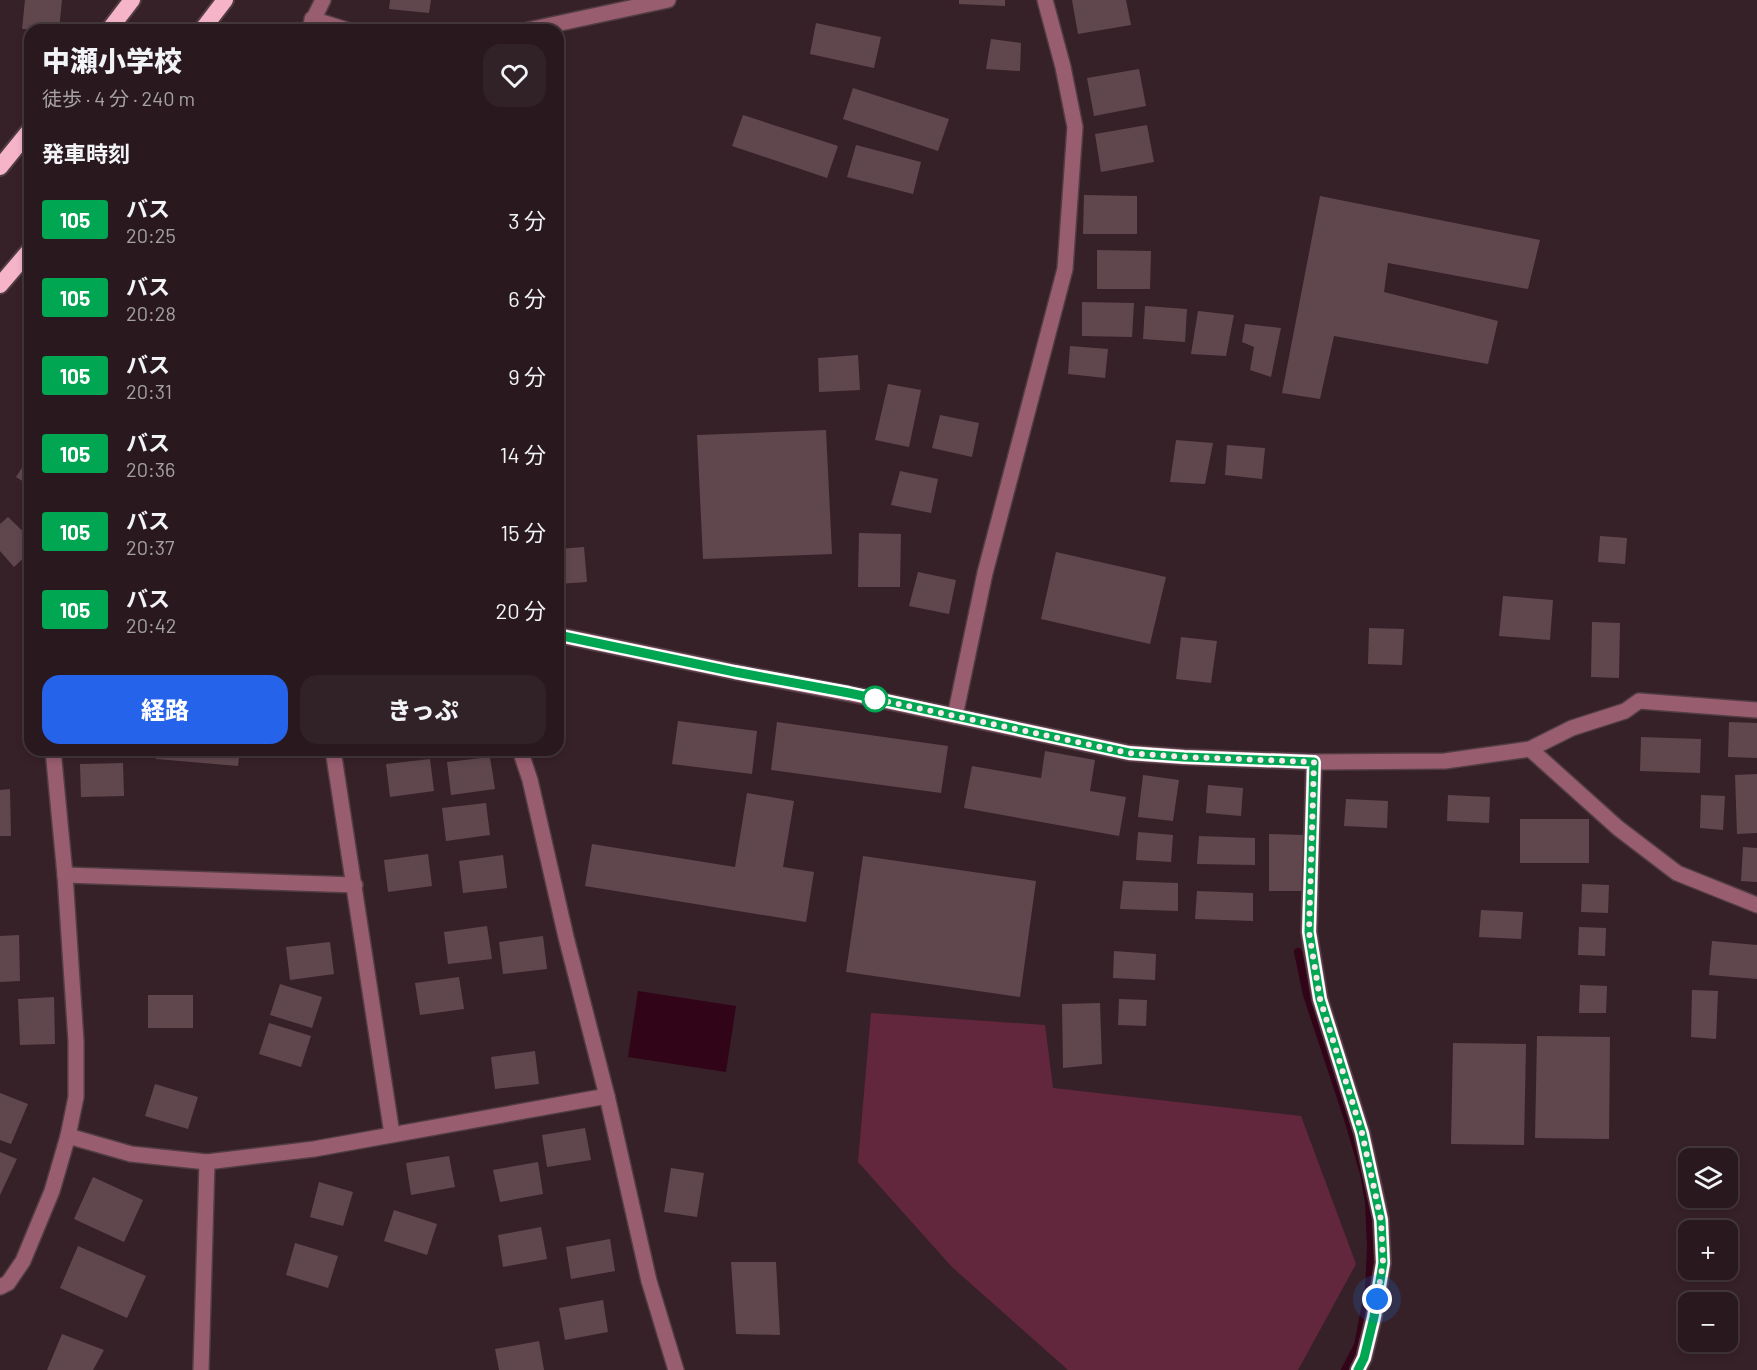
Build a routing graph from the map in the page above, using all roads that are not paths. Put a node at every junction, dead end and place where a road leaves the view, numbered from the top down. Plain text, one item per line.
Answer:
1 (225, 0) edge
2 (323, 0) edge
3 (668, 0) edge
4 (1045, 0) edge
5 (129, 1) edge
6 (113, 24) edge
7 (207, 24) edge
8 (310, 24) edge
9 (556, 24) edge
10 (24, 137) edge
11 (0, 167) edge
12 (24, 257) edge
13 (0, 285) edge
14 (564, 636) edge
15 (1757, 710) edge
16 (955, 716) junction
17 (1530, 749) junction
18 (54, 756) edge
19 (334, 756) edge
20 (522, 756) edge
21 (1314, 762) junction
22 (65, 876) junction
23 (355, 885) junction
24 (1757, 905) edge
25 (607, 1096) junction
26 (392, 1134) junction
27 (68, 1136) junction
28 (207, 1162) junction
29 (0, 1287) edge
30 (201, 1370) edge
31 (676, 1370) edge
32 (1358, 1370) edge

1 - 7 highway
2 - 8 street
3 - 9 street
4 - 16 street
5 - 6 highway
10 - 11 highway
12 - 13 highway
14 - 16 street
15 - 17 street
16 - 21 street
17 - 21 street
17 - 24 street
18 - 22 street
19 - 23 street
20 - 25 street
21 - 32 street
22 - 23 street
22 - 27 street
23 - 26 street
25 - 26 street
25 - 31 street
26 - 28 street
27 - 28 street
27 - 29 street
28 - 30 street

